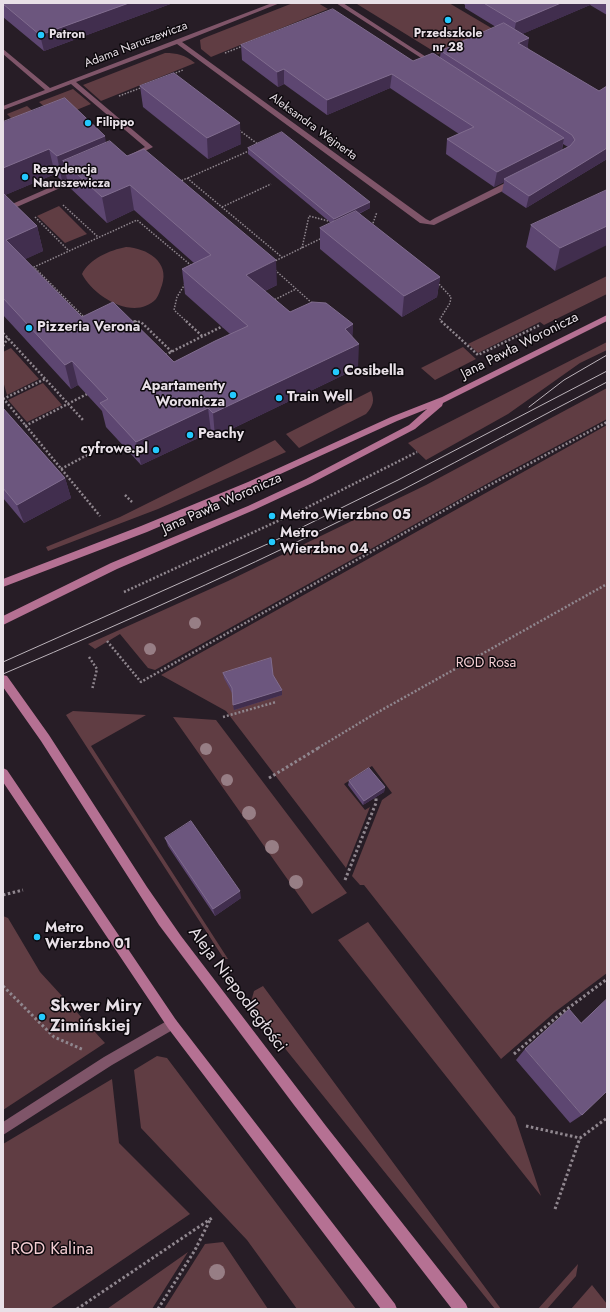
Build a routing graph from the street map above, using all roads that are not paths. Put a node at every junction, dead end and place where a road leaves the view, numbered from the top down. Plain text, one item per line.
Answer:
1 (277, 3) edge
2 (339, 3) edge
3 (177, 41) junction
4 (3, 51) edge
5 (442, 70) edge
6 (72, 82) junction
7 (49, 90) junction
8 (3, 108) edge
9 (122, 159) edge
10 (87, 174) edge
11 (522, 178) edge
12 (3, 211) edge
13 (607, 318) edge
14 (445, 399) junction
15 (3, 583) edge
16 (3, 621) edge
17 (3, 679) edge
18 (3, 774) edge
19 (172, 1024) junction
20 (3, 1129) edge
21 (390, 1309) edge
22 (461, 1309) edge

1 - 3 street, Adama Naruszewicza
2 - 5 street
3 - 6 street, Adama Naruszewicza
3 - 11 street, Aleksandra Wejnerta
4 - 7 street
6 - 7 street, Adama Naruszewicza
6 - 9 street
7 - 8 street, Adama Naruszewicza
10 - 12 street
13 - 14 street, Jana Pawła Woronicza
14 - 15 street, Jana Pawła Woronicza
14 - 16 street, Jana Pawła Woronicza
17 - 22 street, Aleja Niepodległości
18 - 19 street
19 - 20 street
19 - 21 street

